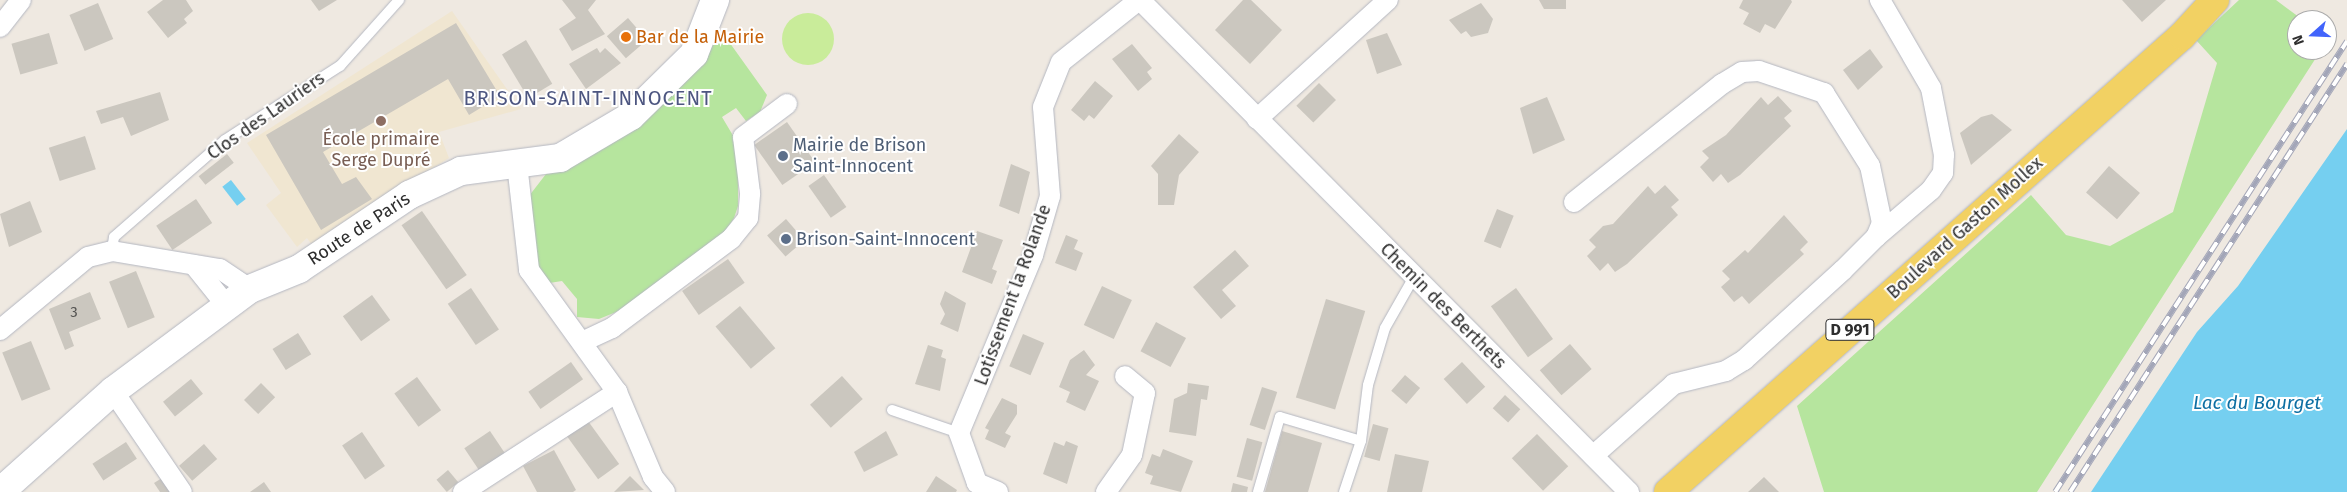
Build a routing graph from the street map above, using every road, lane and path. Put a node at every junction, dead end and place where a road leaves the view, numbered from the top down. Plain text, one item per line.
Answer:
1 (22, 0) edge
2 (399, 0) edge
3 (715, 0) edge
4 (1140, 0) edge
5 (1388, 0) edge
6 (1880, 0) edge
7 (2215, 0) edge
8 (0, 27) edge
9 (787, 104) dead end
10 (1257, 119) junction
11 (517, 164) junction
12 (1574, 202) dead end
13 (1876, 237) junction
14 (112, 251) junction
15 (194, 265) junction
16 (1414, 277) junction
17 (250, 288) junction
18 (226, 305) junction
19 (0, 330) edge
20 (584, 341) junction
21 (1125, 376) dead end
22 (113, 391) junction
23 (617, 392) junction
24 (892, 410) dead end
25 (959, 433) junction
26 (1361, 442) junction
27 (1593, 456) junction
28 (0, 492) edge
29 (182, 492) edge
30 (463, 492) edge
31 (665, 492) edge
32 (998, 492) edge
33 (1106, 492) edge
34 (1258, 492) edge
35 (1344, 492) edge
36 (1629, 492) edge
37 (1668, 492) edge

1 - 8 street
2 - 14 lane, Clos des Lauriers
3 - 11 street, Route de Paris
4 - 10 street, Chemin des Berthets
4 - 25 street, Lotissement la Rolande
5 - 10 street
6 - 13 street
7 - 37 main road, Boulevard Gaston Mollex / D 991
9 - 20 street
10 - 16 street, Chemin des Berthets
11 - 17 street, Route de Paris
11 - 20 street
12 - 13 street
13 - 27 street
14 - 15 street
14 - 19 street
15 - 17 street
15 - 18 street
16 - 26 lane
16 - 27 street, Chemin des Berthets
17 - 18 street, Route de Paris
18 - 22 street, Route de Paris
20 - 23 street
21 - 33 street
22 - 28 street, Route de Paris
22 - 29 street
23 - 30 street
23 - 31 street
24 - 25 lane
25 - 32 street
26 - 34 lane
26 - 35 lane
27 - 36 street, Chemin des Berthets

